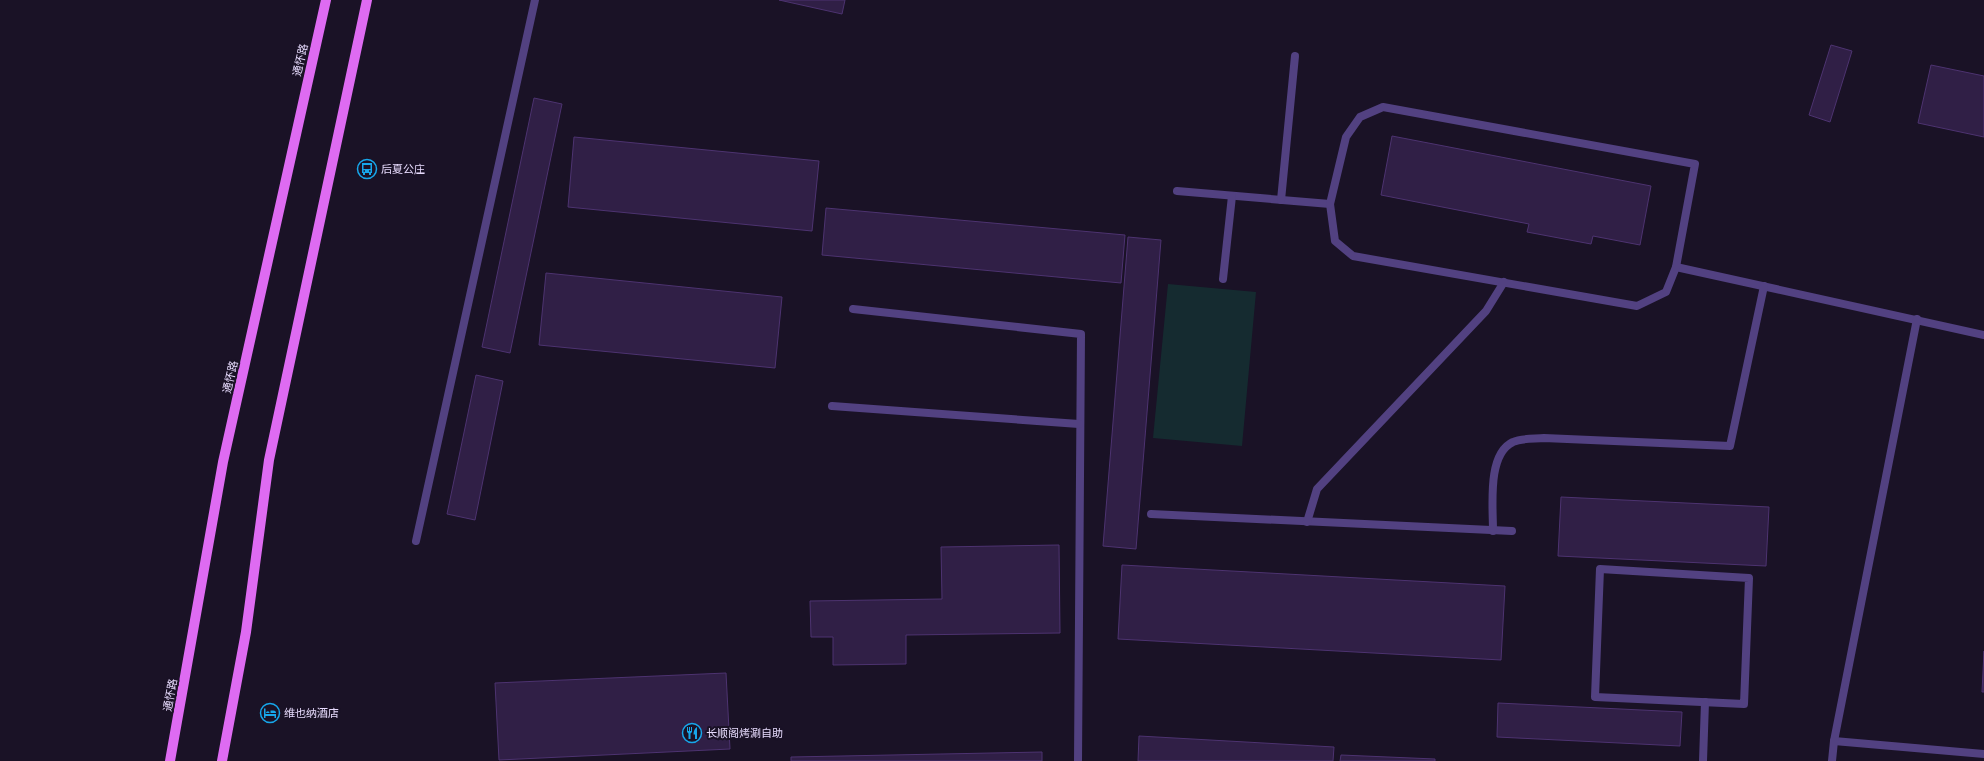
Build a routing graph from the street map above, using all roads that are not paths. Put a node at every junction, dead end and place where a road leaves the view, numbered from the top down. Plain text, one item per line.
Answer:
1 (326, 0) edge
2 (368, 0) edge
3 (535, 0) edge
4 (1295, 56) dead end
5 (1177, 191) dead end
6 (1232, 196) junction
7 (1281, 200) junction
8 (1330, 204) junction
9 (1676, 267) junction
10 (1223, 280) dead end
11 (1504, 282) junction
12 (1764, 286) junction
13 (854, 309) dead end
14 (1917, 319) junction
15 (1984, 335) edge
16 (832, 406) dead end
17 (1079, 424) junction
18 (1151, 514) dead end
19 (1307, 522) junction
20 (1493, 531) junction
21 (1512, 531) dead end
22 (416, 541) dead end
23 (1705, 702) junction
24 (1834, 741) junction
25 (1984, 754) edge
26 (170, 761) edge
27 (222, 761) edge
28 (1078, 761) edge
29 (1702, 761) edge
30 (1832, 761) edge

1 - 26 main road, 通怀路
2 - 27 main road
3 - 22 lane
4 - 7 lane
5 - 6 lane
6 - 7 lane
6 - 10 lane
7 - 8 lane
8 - 9 lane
8 - 11 lane
9 - 11 lane
9 - 12 lane
11 - 19 lane
12 - 14 lane
12 - 20 lane
13 - 17 lane
14 - 15 lane
14 - 24 lane
16 - 17 lane
17 - 28 lane
18 - 19 lane
19 - 20 lane
20 - 21 lane
23 - 23 lane
23 - 29 lane
24 - 25 lane
24 - 30 lane

